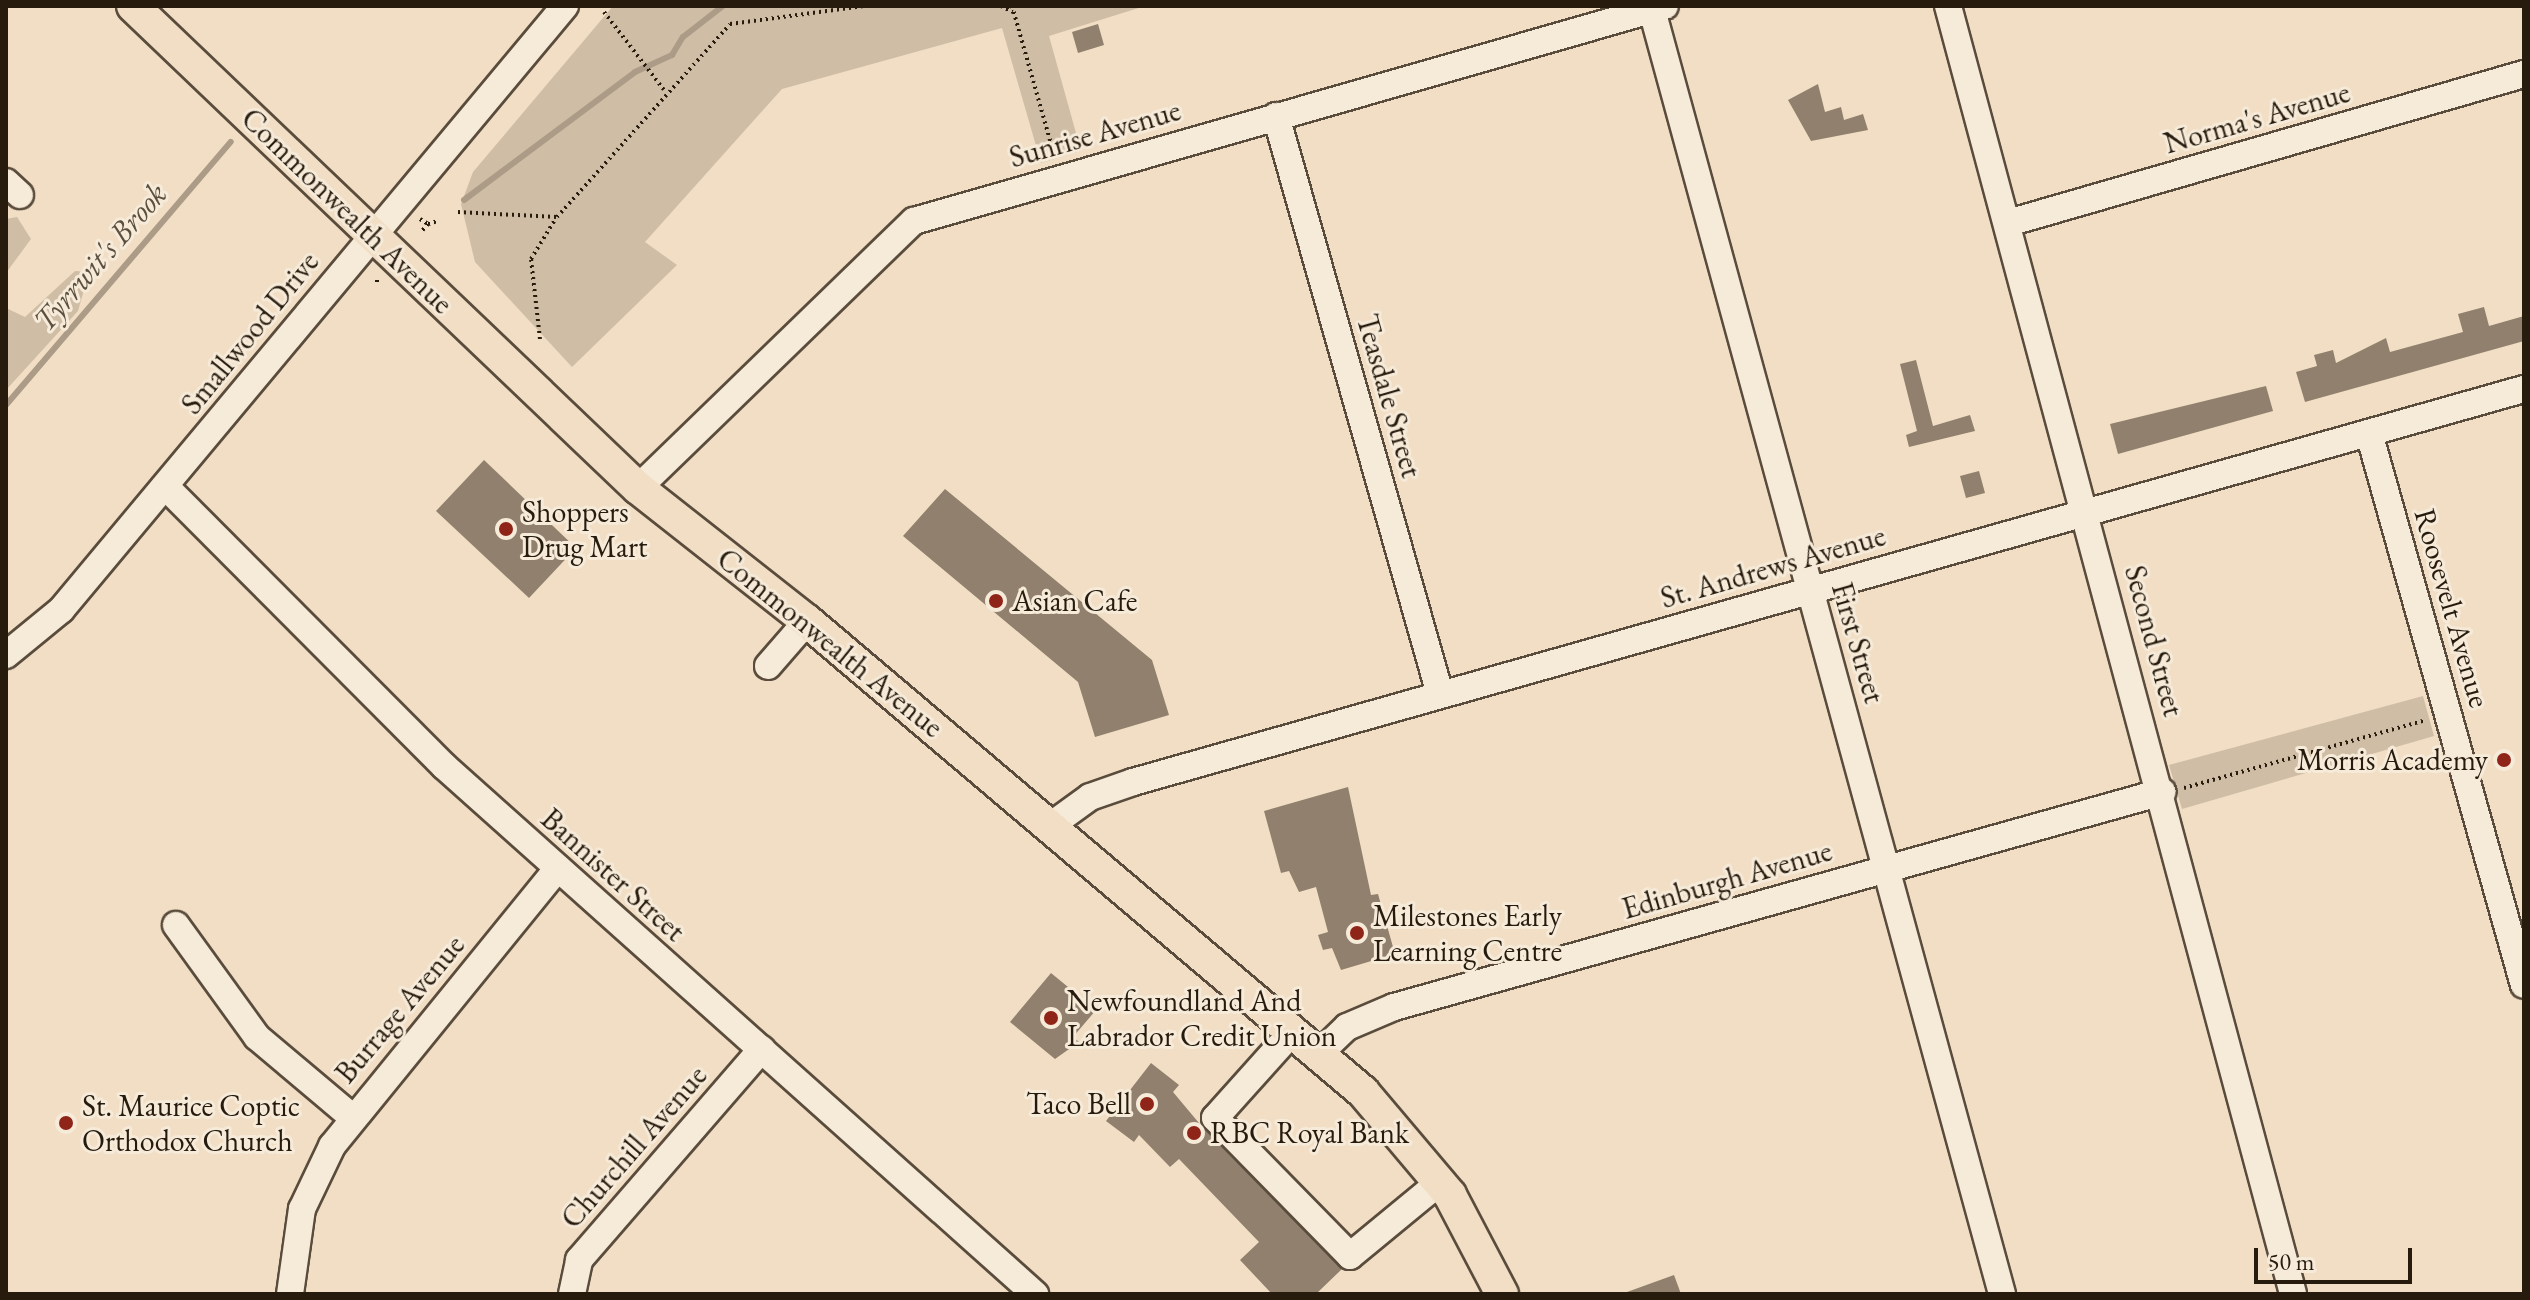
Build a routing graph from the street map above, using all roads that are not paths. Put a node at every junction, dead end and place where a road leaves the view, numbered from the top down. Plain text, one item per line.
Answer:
1 (133, 6) edge
2 (565, 6) edge
3 (1948, 6) edge
4 (1658, 8) edge
5 (2524, 74) edge
6 (1276, 116) junction
7 (2008, 223) junction
8 (373, 235) junction
9 (2524, 389) edge
10 (2369, 433) junction
11 (165, 486) junction
12 (638, 488) junction
13 (2086, 512) junction
14 (1809, 589) junction
15 (807, 621) junction
16 (6, 655) edge
17 (768, 666) dead end
18 (1440, 694) junction
19 (2162, 792) junction
20 (1050, 826) junction
21 (558, 868) junction
22 (1888, 868) junction
23 (176, 925) dead end
24 (2524, 985) edge
25 (1294, 1030) junction
26 (762, 1049) junction
27 (1321, 1052) junction
28 (352, 1117) junction
29 (1441, 1181) junction
30 (290, 1294) edge
31 (572, 1294) edge
32 (1035, 1294) edge
33 (1502, 1294) edge
34 (2002, 1294) edge
35 (2293, 1294) edge

1 - 8 main road, Commonwealth Avenue
2 - 8 street, Smallwood Drive
3 - 7 street, Second Street
4 - 6 street, Sunrise Avenue
4 - 14 street, First Street
5 - 7 street, Norma's Avenue
6 - 12 street, Sunrise Avenue
6 - 18 street, Teasdale Street
7 - 13 street, Second Street
8 - 11 street, Smallwood Drive
8 - 12 main road, Commonwealth Avenue
9 - 10 street, St. Andrews Avenue
10 - 13 street, St. Andrews Avenue
10 - 24 street, Roosevelt Avenue
11 - 16 street, Smallwood Drive
11 - 21 street, Bannister Street
12 - 15 main road, Commonwealth Avenue
13 - 14 street, St. Andrews Avenue
13 - 19 street, Second Street
14 - 18 street, St. Andrews Avenue
14 - 22 street, First Street
15 - 17 street
15 - 20 main road, Commonwealth Avenue
18 - 20 street, St. Andrews Avenue
19 - 22 street, Edinburgh Avenue
19 - 35 street, Second Street
20 - 25 main road, Commonwealth Avenue
21 - 26 street, Bannister Street
21 - 28 street, Burrage Avenue
22 - 27 street, Edinburgh Avenue
22 - 34 street, First Street
23 - 28 street
25 - 27 main road, Commonwealth Avenue
25 - 29 street
26 - 31 street, Churchill Avenue
26 - 32 street, Bannister Street
27 - 29 main road, Commonwealth Avenue
28 - 30 street, Burrage Avenue
29 - 33 main road, Commonwealth Avenue

